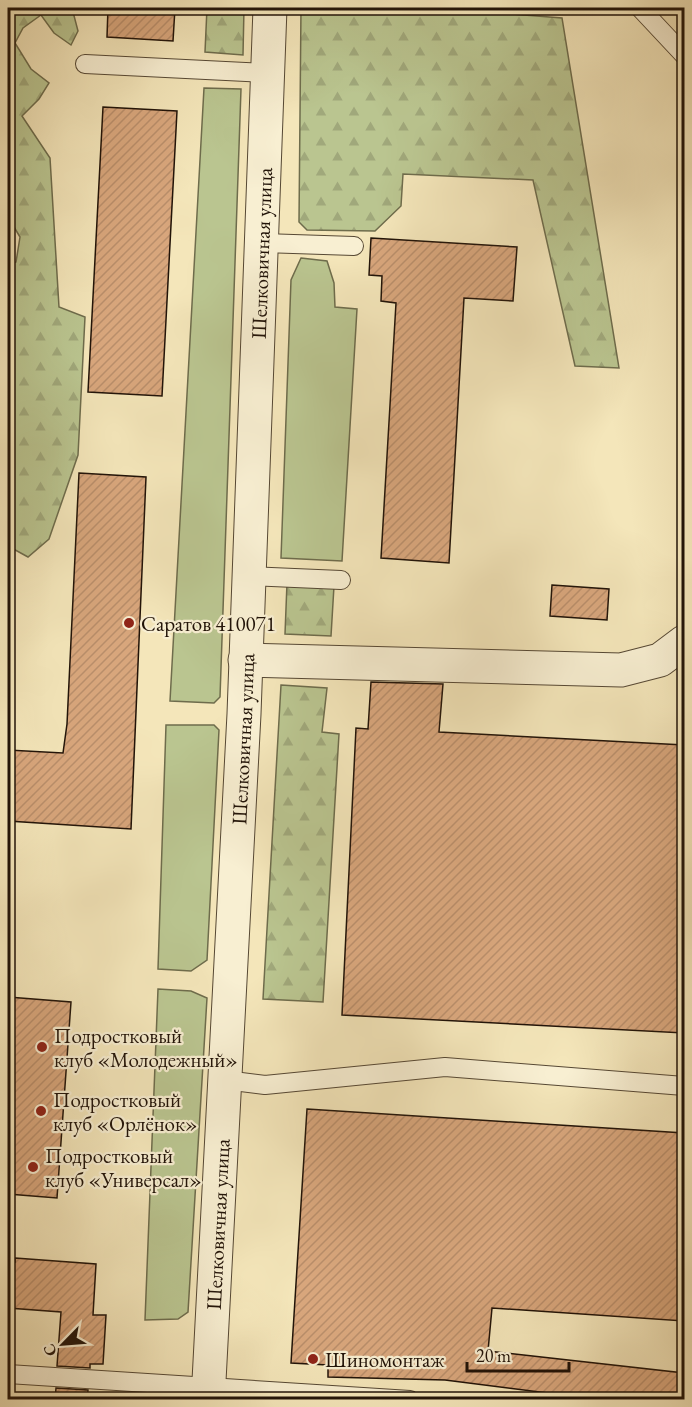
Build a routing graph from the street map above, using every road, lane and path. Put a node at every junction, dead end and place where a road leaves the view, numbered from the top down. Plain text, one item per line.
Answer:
1 (270, 8) edge
2 (640, 8) edge
3 (684, 55) edge
4 (85, 64) dead end
5 (268, 73) junction
6 (263, 243) junction
7 (354, 246) dead end
8 (249, 576) junction
9 (341, 580) dead end
10 (684, 642) edge
11 (245, 660) junction
12 (225, 1080) junction
13 (684, 1086) edge
14 (8, 1374) edge
15 (209, 1392) edge
16 (330, 1396) edge
17 (410, 1400) edge

1 - 5 street, Шелковичная улица
2 - 3 lane
4 - 5 lane
5 - 6 street, Шелковичная улица
6 - 7 lane
6 - 8 street, Шелковичная улица
8 - 9 lane
8 - 11 street, Шелковичная улица
10 - 11 street
11 - 12 street, Шелковичная улица
12 - 13 lane
12 - 15 street, Шелковичная улица
14 - 15 lane
15 - 16 lane
16 - 17 lane

